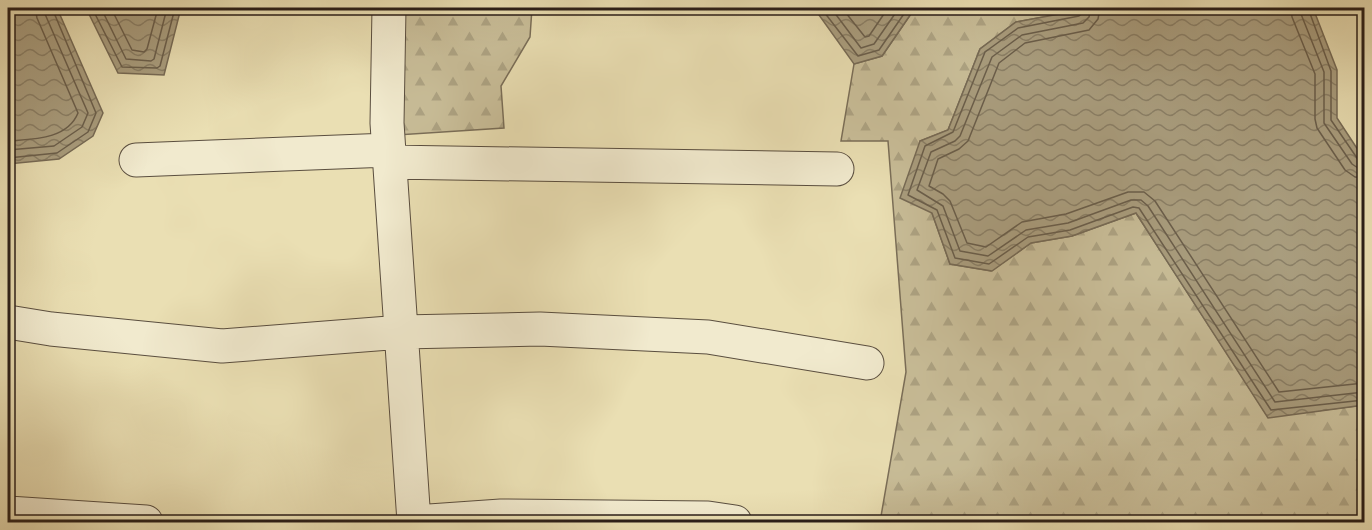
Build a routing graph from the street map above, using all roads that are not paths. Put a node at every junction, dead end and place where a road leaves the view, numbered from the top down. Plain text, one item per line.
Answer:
1 (389, 8) edge
2 (389, 156) junction
3 (136, 160) dead end
4 (837, 169) dead end
5 (8, 322) edge
6 (402, 332) junction
7 (867, 363) dead end
8 (8, 513) edge
9 (146, 522) edge
10 (415, 522) edge
11 (735, 522) edge

1 - 2 lane
2 - 3 lane
2 - 4 lane
2 - 6 lane
5 - 6 lane
6 - 7 lane
6 - 10 lane
8 - 9 lane
10 - 11 lane

